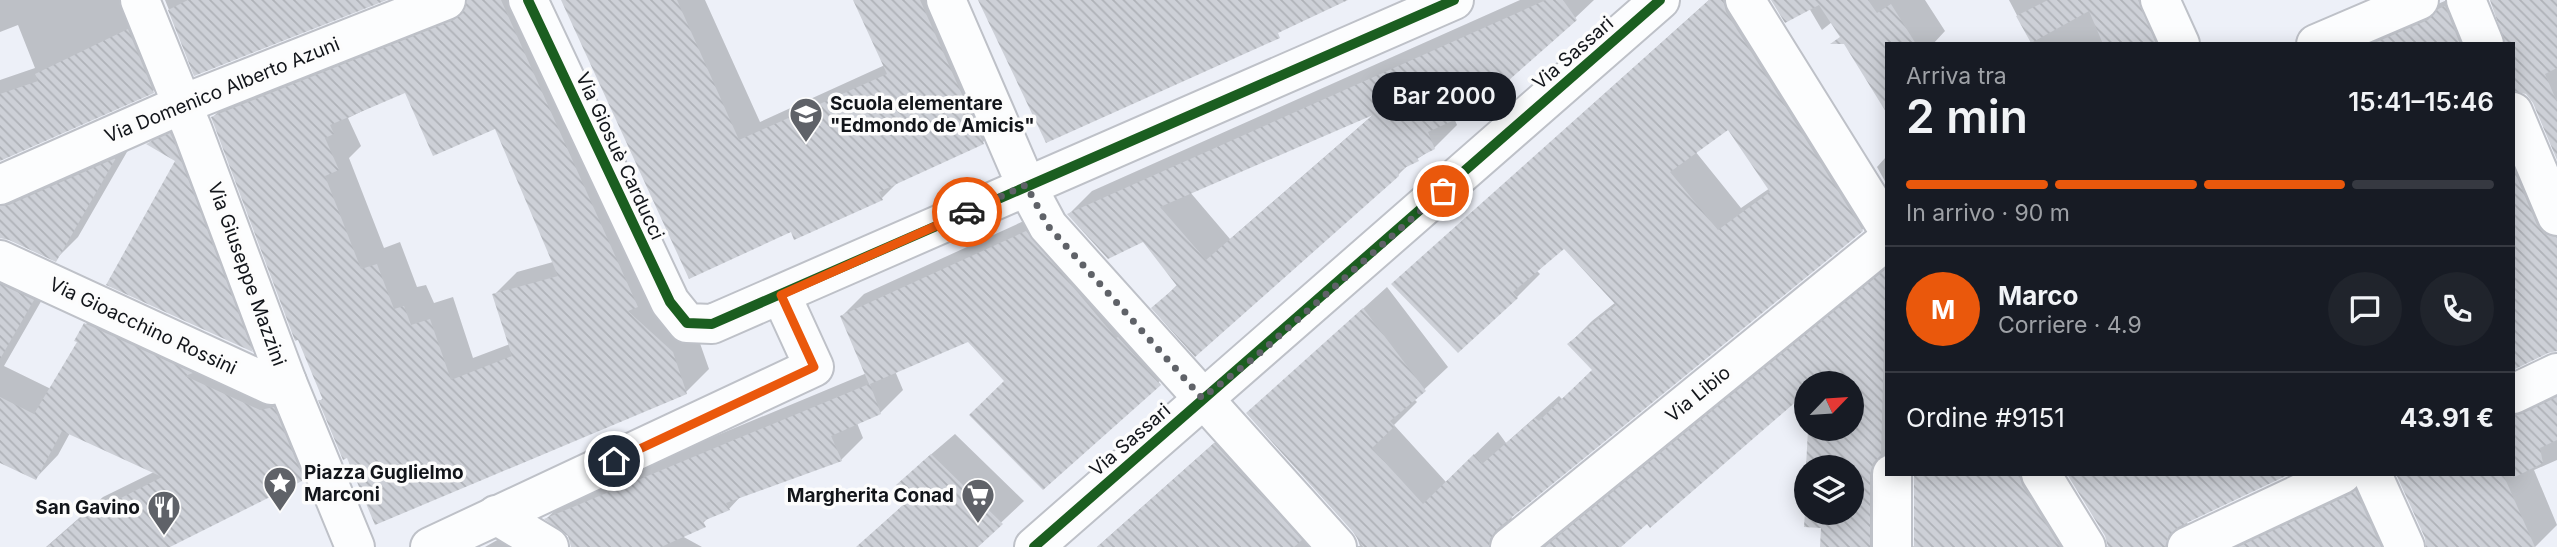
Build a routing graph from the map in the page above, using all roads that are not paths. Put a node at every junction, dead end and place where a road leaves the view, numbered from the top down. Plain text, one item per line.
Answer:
1 (140, 0) edge
2 (446, 0) edge
3 (528, 0) edge
4 (946, 0) edge
5 (1454, 0) edge
6 (1660, 0) edge
7 (1745, 0) edge
8 (2160, 0) edge
9 (2419, 0) edge
10 (2466, 0) edge
11 (2179, 42) edge
12 (2321, 42) edge
13 (2483, 42) edge
14 (183, 104) junction
15 (2515, 117) edge
16 (0, 185) edge
17 (1026, 185) junction
18 (2557, 216) edge
19 (1885, 224) edge
20 (1885, 242) edge
21 (0, 260) edge
22 (781, 295) junction
23 (2557, 373) edge
24 (287, 382) junction
25 (2515, 393) edge
26 (1202, 398) junction
27 (1892, 476) edge
28 (2042, 476) edge
29 (2338, 476) edge
30 (2373, 476) edge
31 (496, 515) junction
32 (355, 547) edge
33 (430, 547) edge
34 (549, 547) edge
35 (1034, 547) edge
36 (1337, 547) edge
37 (1510, 547) edge
38 (1892, 547) edge
39 (2086, 547) edge
40 (2187, 547) edge
41 (2405, 547) edge

1 - 14 street, Via Giuseppe Mazzini
2 - 14 street, Via Domenico Alberto Azuni
3 - 22 street, Via Giosuè Carducci
4 - 17 street
5 - 17 street
6 - 26 street, Via Sassari
7 - 19 street
8 - 11 street
9 - 12 street
10 - 13 street
14 - 16 street, Via Domenico Alberto Azuni
14 - 24 street, Via Giuseppe Mazzini
15 - 18 street
17 - 22 street
17 - 26 street
20 - 37 street, Via Libio
21 - 24 street, Via Gioacchino Rossini
22 - 31 street
23 - 25 street
24 - 32 street, Via Giuseppe Mazzini
26 - 35 street, Via Sassari
26 - 36 street
27 - 38 street
28 - 39 street
29 - 40 street
30 - 41 street
31 - 33 street
31 - 34 street

